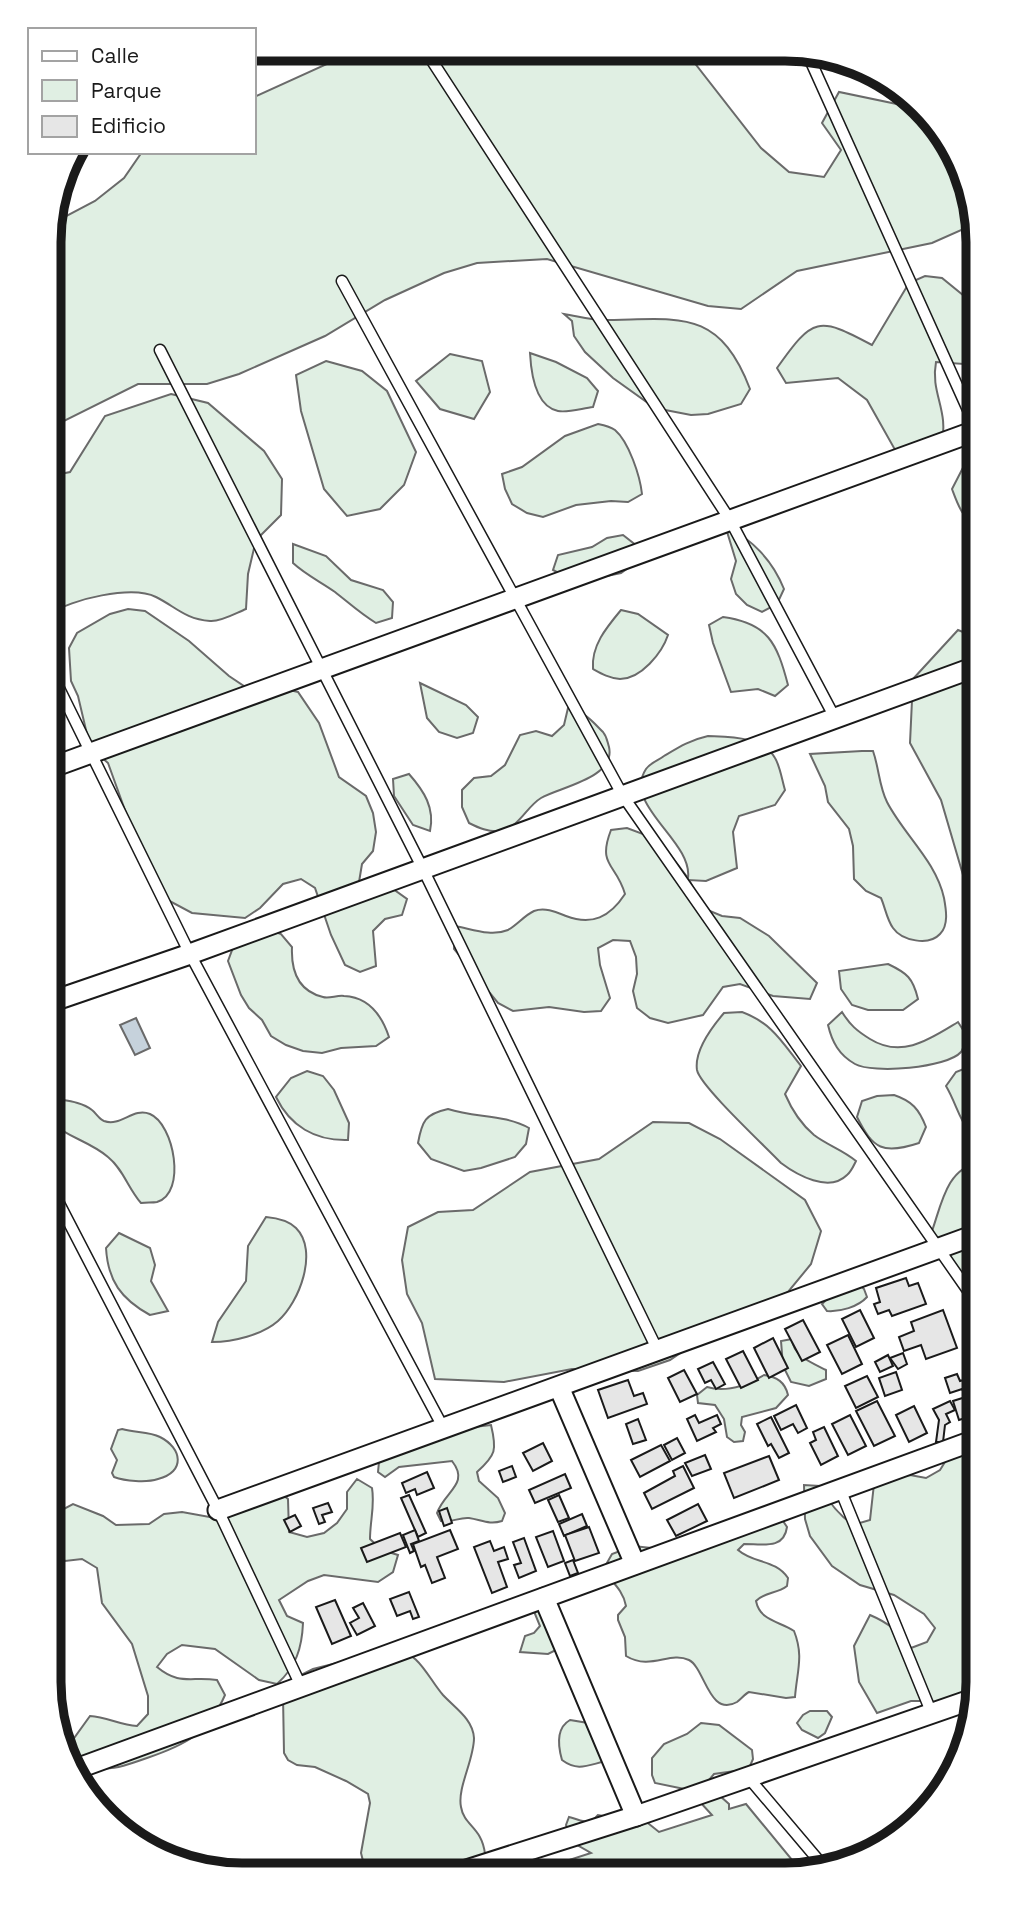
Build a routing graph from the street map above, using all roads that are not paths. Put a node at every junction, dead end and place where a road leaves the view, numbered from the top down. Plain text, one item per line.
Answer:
1 (432, 61) edge
2 (812, 64) edge
3 (342, 281) dead end
4 (160, 350) dead end
5 (966, 404) edge
6 (966, 435) edge
7 (730, 520) junction
8 (515, 599) junction
9 (321, 670) junction
10 (966, 670) edge
11 (61, 693) edge
12 (835, 718) junction
13 (90, 754) junction
14 (61, 764) edge
15 (623, 796) junction
16 (422, 869) junction
17 (190, 954) junction
18 (61, 998) edge
19 (61, 1207) edge
20 (965, 1239) edge
21 (939, 1248) junction
22 (965, 1286) edge
23 (658, 1351) junction
24 (559, 1387) junction
25 (444, 1429) junction
26 (965, 1444) edge
27 (840, 1489) junction
28 (218, 1510) junction
29 (635, 1564) junction
30 (544, 1598) junction
31 (301, 1686) junction
32 (963, 1707) edge
33 (932, 1714) junction
34 (83, 1767) edge
35 (748, 1777) junction
36 (636, 1816) junction
37 (818, 1859) edge
38 (489, 1863) edge

1 - 7 lane
2 - 5 lane
3 - 8 lane
4 - 9 lane
6 - 7 street
7 - 8 street
7 - 12 lane
8 - 9 street
8 - 15 lane
9 - 13 street
9 - 16 lane
10 - 12 street
11 - 13 lane
12 - 15 street
13 - 14 street
13 - 17 lane
15 - 16 street
15 - 21 lane
16 - 17 street
16 - 23 lane
17 - 18 street
17 - 25 lane
19 - 28 lane
20 - 21 street
21 - 22 lane
21 - 23 street
23 - 24 street
24 - 25 street
24 - 29 street
25 - 28 street
26 - 27 street
27 - 29 street
27 - 33 lane
28 - 31 lane
29 - 30 street
30 - 31 street
30 - 36 street
31 - 34 street
32 - 33 street
33 - 35 street
35 - 36 street
35 - 37 lane
36 - 38 street

